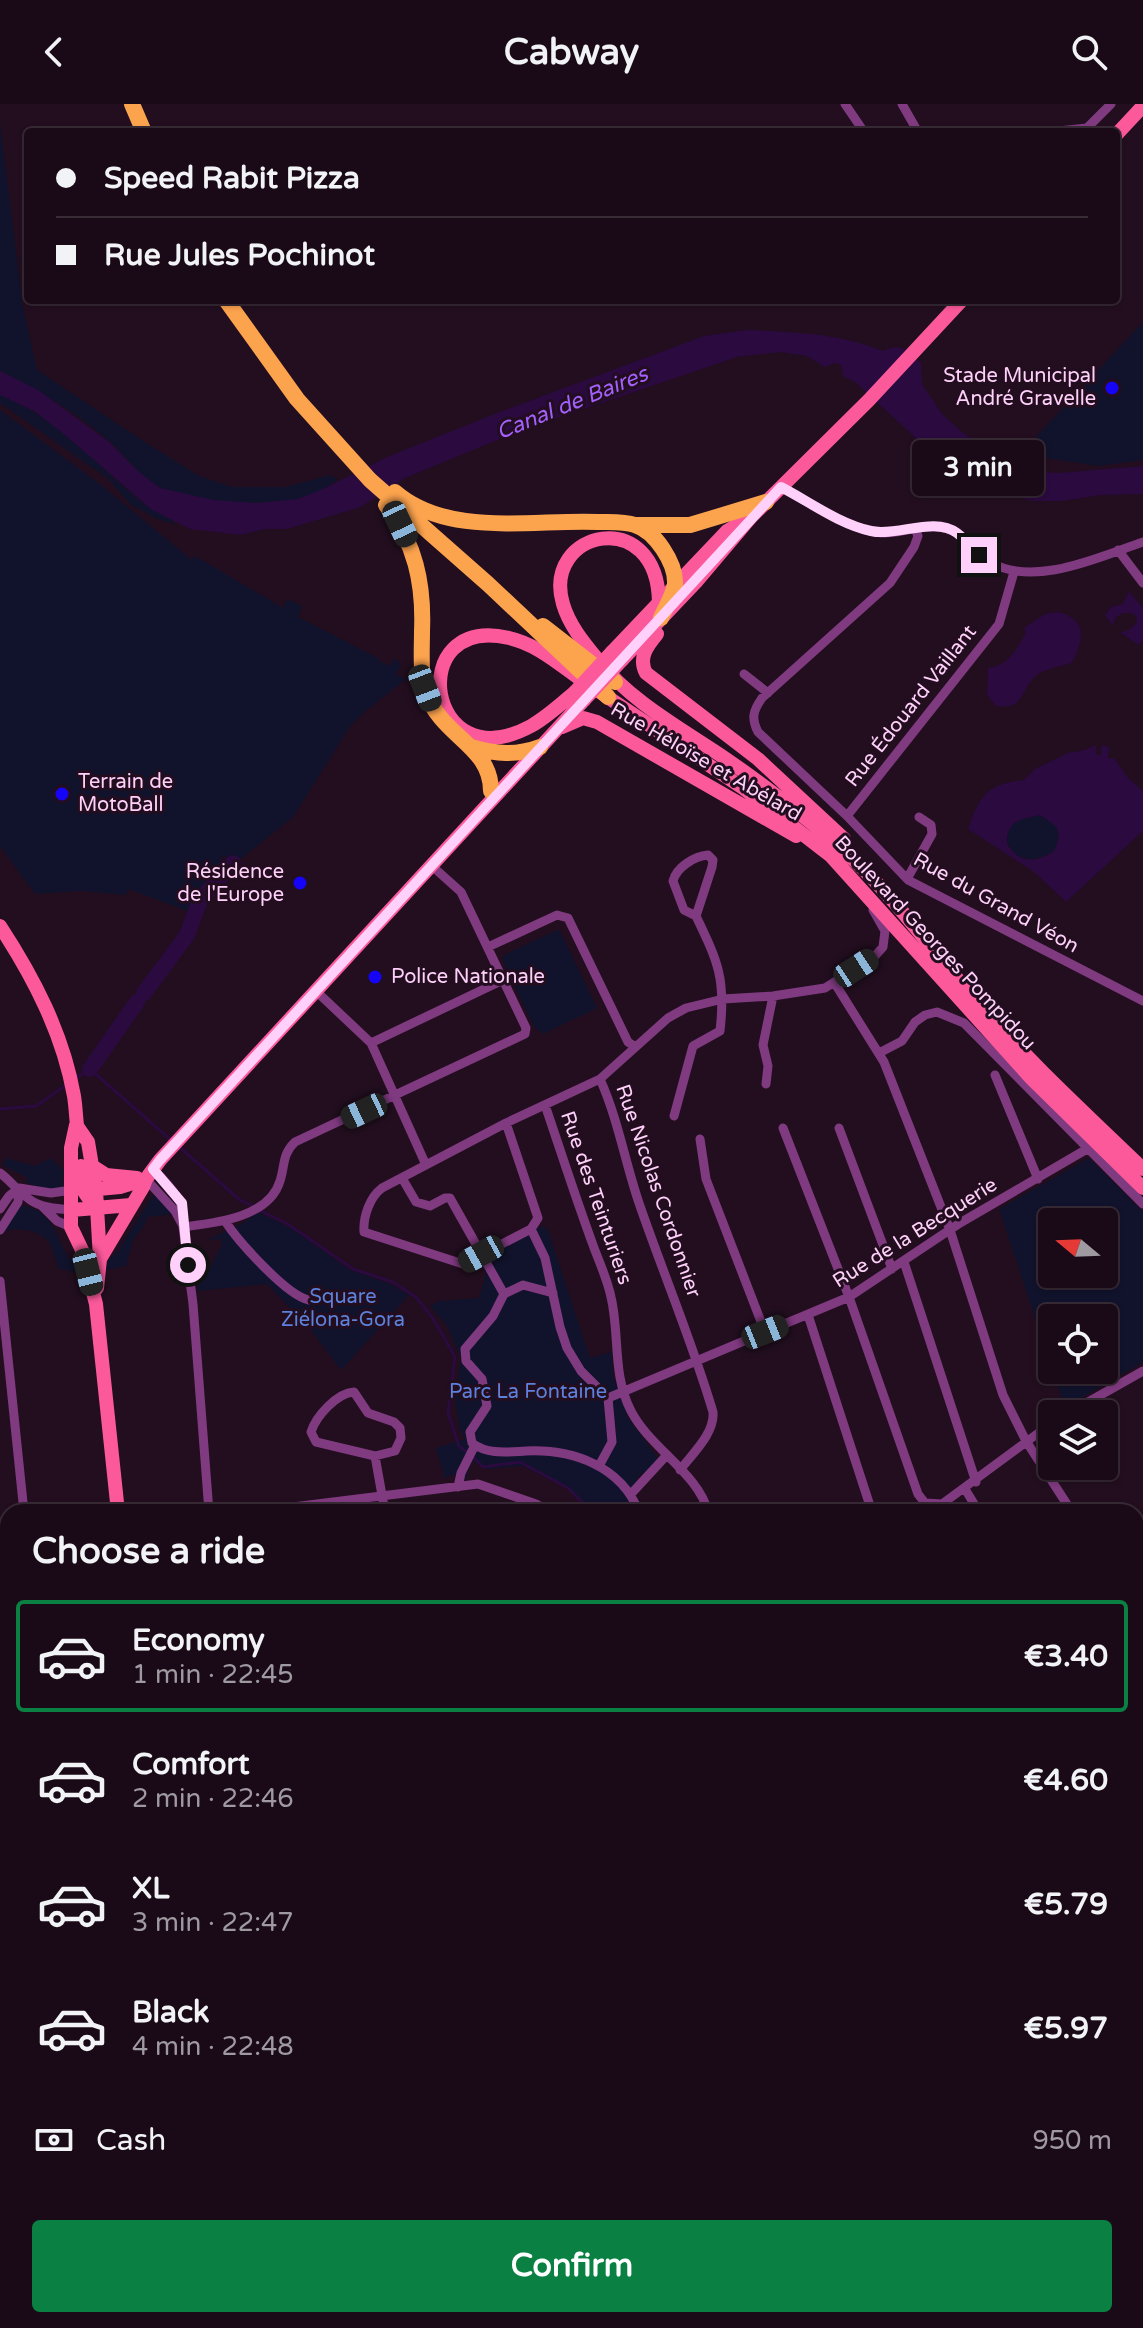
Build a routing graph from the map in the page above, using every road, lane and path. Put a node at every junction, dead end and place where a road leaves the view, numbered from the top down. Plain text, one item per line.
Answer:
1 (132, 104) edge
2 (845, 104) edge
3 (902, 104) edge
4 (1111, 104) edge
5 (1143, 106) edge
6 (142, 128) edge
7 (861, 128) edge
8 (916, 128) edge
9 (1087, 128) edge
10 (1120, 131) edge
11 (229, 304) edge
12 (958, 304) edge
13 (355, 460) junction
14 (781, 487) junction
15 (391, 499) junction
16 (766, 502) junction
17 (751, 517) junction
18 (636, 525) junction
19 (915, 529) junction
20 (1143, 542) edge
21 (1118, 550) junction
22 (1014, 572) junction
23 (696, 582) junction
24 (1143, 583) edge
25 (488, 584) junction
26 (675, 586) junction
27 (660, 610) junction
28 (744, 674) dead end
29 (615, 682) junction
30 (768, 693) junction
31 (580, 696) junction
32 (608, 697) junction
33 (558, 728) junction
34 (470, 746) junction
35 (532, 750) junction
36 (491, 791) junction
37 (480, 812) junction
38 (847, 816) junction
39 (919, 817) dead end
40 (831, 856) junction
41 (432, 866) junction
42 (853, 879) junction
43 (907, 879) junction
44 (884, 890) junction
45 (696, 916) junction
46 (0, 926) edge
47 (488, 947) junction
48 (503, 980) junction
49 (834, 982) junction
50 (317, 992) junction
51 (773, 996) junction
52 (723, 999) junction
53 (1143, 1001) edge
54 (371, 1043) junction
55 (634, 1046) junction
56 (879, 1053) junction
57 (995, 1075) dead end
58 (600, 1079) junction
59 (766, 1084) dead end
60 (394, 1097) junction
61 (545, 1105) junction
62 (674, 1116) dead end
63 (506, 1123) junction
64 (76, 1125) junction
65 (783, 1128) dead end
66 (839, 1128) dead end
67 (700, 1139) dead end
68 (1087, 1149) junction
69 (426, 1165) junction
70 (92, 1166) junction
71 (1143, 1169) edge
72 (0, 1173) edge
73 (149, 1174) junction
74 (402, 1178) junction
75 (1038, 1179) junction
76 (81, 1186) junction
77 (19, 1188) junction
78 (1143, 1188) edge
79 (1143, 1204) edge
80 (131, 1205) junction
81 (42, 1206) junction
82 (0, 1209) edge
83 (96, 1209) junction
84 (72, 1210) junction
85 (225, 1221) junction
86 (71, 1227) junction
87 (183, 1227) junction
88 (531, 1229) junction
89 (0, 1230) edge
90 (950, 1230) junction
91 (481, 1254) junction
92 (100, 1259) junction
93 (904, 1262) junction
94 (892, 1269) junction
95 (0, 1281) edge
96 (553, 1293) junction
97 (504, 1294) junction
98 (849, 1297) junction
99 (309, 1300) dead end
100 (96, 1304) junction
101 (808, 1315) junction
102 (765, 1332) junction
103 (698, 1360) junction
104 (1142, 1373) edge
105 (623, 1391) junction
106 (608, 1398) junction
107 (1093, 1400) edge
108 (1038, 1433) edge
109 (1026, 1441) junction
110 (472, 1451) junction
111 (375, 1456) junction
112 (666, 1456) junction
113 (599, 1466) junction
114 (680, 1470) junction
115 (976, 1482) junction
116 (458, 1487) junction
117 (965, 1489) junction
118 (631, 1494) junction
119 (382, 1496) junction
120 (925, 1503) joint
121 (23, 1504) edge
122 (117, 1504) edge
123 (208, 1504) edge
124 (317, 1504) edge
125 (384, 1504) edge
126 (530, 1504) edge
127 (635, 1504) edge
128 (705, 1504) edge
129 (869, 1504) edge
130 (974, 1504) edge
131 (1067, 1504) edge

1 - 6 highway
2 - 7 street
3 - 8 street
4 - 9 street
5 - 10 main road
11 - 13 highway
12 - 14 main road
13 - 15 highway
13 - 15 highway
14 - 16 main road
14 - 19 street
15 - 18 highway
15 - 25 highway
15 - 34 highway
16 - 17 main road
16 - 18 highway
17 - 23 main road
17 - 26 main road
18 - 26 highway
19 - 22 street
19 - 30 street
20 - 21 street
21 - 22 street
21 - 24 street
22 - 38 street, Rue Édouard Vaillant
23 - 27 main road
23 - 44 main road, Boulevard Georges Pompidou
25 - 29 highway
25 - 32 highway
26 - 27 highway
27 - 29 main road, Boulevard Georges Pompidou
27 - 31 main road, bridge
28 - 30 street
29 - 44 main road, Boulevard Georges Pompidou
30 - 38 street, Rue du Grand Véon
31 - 32 main road, Boulevard Georges Pompidou
31 - 33 main road
31 - 35 main road
32 - 40 main road, Boulevard Georges Pompidou
33 - 35 main road
33 - 40 main road, Rue Héloïse et Abélard
34 - 35 highway
34 - 36 highway
35 - 36 main road
35 - 37 main road
36 - 37 main road
37 - 41 main road
38 - 43 street, Rue du Grand Véon
39 - 43 street
40 - 42 main road, Boulevard Georges Pompidou
41 - 47 street
41 - 50 main road
42 - 49 street
42 - 78 main road, Boulevard Georges Pompidou
43 - 53 street, Rue du Grand Véon
44 - 71 main road, Boulevard Georges Pompidou
45 - 45 street
45 - 52 street
46 - 64 main road
47 - 48 street
47 - 55 street
48 - 54 street
48 - 60 street
49 - 51 street
49 - 56 street
50 - 54 street
50 - 73 main road
51 - 52 street
51 - 59 street
52 - 55 street
52 - 62 street
54 - 60 street
55 - 58 street
56 - 68 street
56 - 90 street
57 - 75 street
58 - 61 street
58 - 103 street, Rue Nicolas Cordonnier
60 - 69 street
60 - 85 street
61 - 63 street
61 - 105 street, Rue des Teinturiers
63 - 69 street
63 - 88 street
64 - 70 main road
64 - 76 main road
65 - 98 street
66 - 94 street
67 - 102 street
68 - 75 street, Rue de la Becquerie
68 - 79 street
69 - 74 street
70 - 73 main road
70 - 76 main road
72 - 77 street
73 - 76 main road
73 - 80 main road
73 - 87 street
74 - 91 street
74 - 91 street
75 - 90 street, Rue de la Becquerie
76 - 77 street
76 - 83 main road
76 - 84 main road
77 - 81 street
77 - 82 street
77 - 89 street
80 - 83 main road
80 - 92 main road
81 - 84 street
81 - 86 street
83 - 84 main road
83 - 92 main road
84 - 86 main road
85 - 87 street
85 - 99 street
86 - 100 main road
87 - 123 street
88 - 91 street
88 - 96 street
90 - 93 street, Rue de la Becquerie
90 - 109 street
91 - 97 street
92 - 100 main road
93 - 94 street, Rue de la Becquerie
93 - 115 street
94 - 98 street, Rue de la Becquerie
95 - 121 street
96 - 97 street
96 - 106 street
97 - 110 street
98 - 101 street, Rue de la Becquerie
98 - 120 street
100 - 122 main road
101 - 102 street, Rue de la Becquerie
101 - 129 street
102 - 103 street, Rue de la Becquerie
103 - 105 street, Rue de la Becquerie
103 - 114 street, Rue Nicolas Cordonnier
104 - 107 street
105 - 106 street, Rue de la Becquerie
105 - 112 street, Rue des Teinturiers
106 - 113 street
108 - 109 street
109 - 115 street
109 - 131 street
110 - 113 street
110 - 116 street
111 - 111 street
111 - 119 street
112 - 114 street, Rue des Teinturiers
112 - 118 street
113 - 118 street
114 - 128 street, Rue des Teinturiers
115 - 117 street
116 - 119 street
116 - 126 street
117 - 120 street
117 - 130 street
118 - 127 street
119 - 124 street
119 - 125 street

